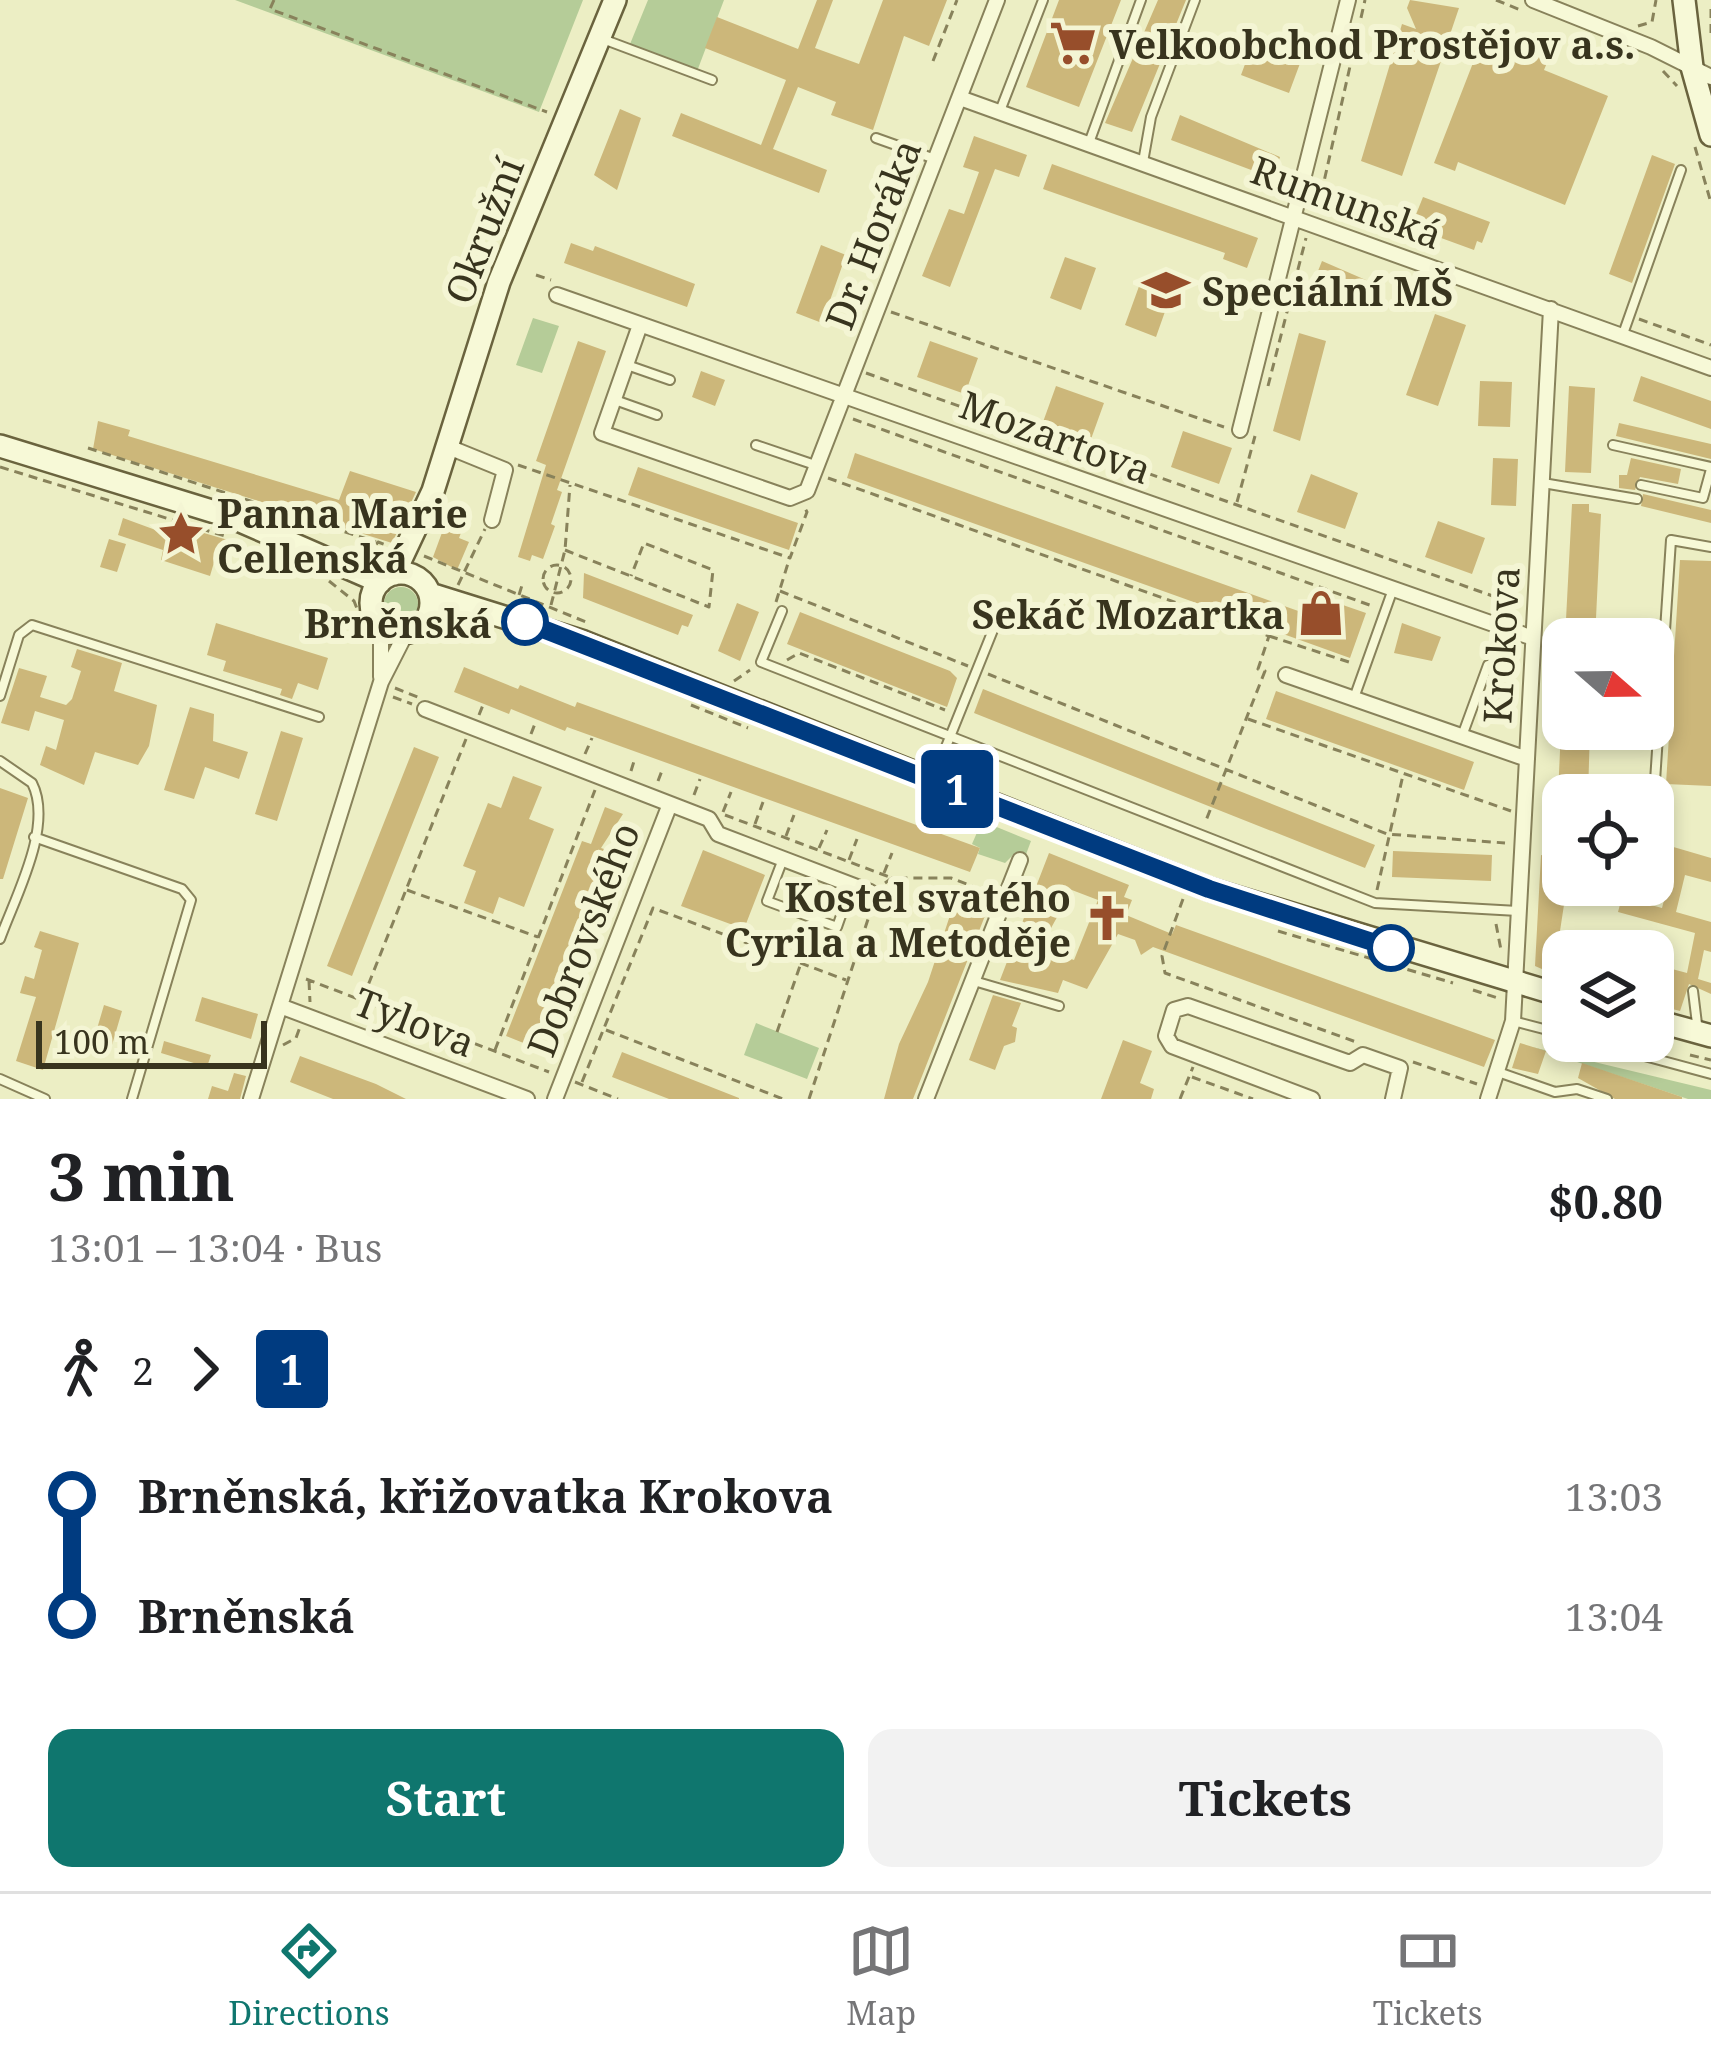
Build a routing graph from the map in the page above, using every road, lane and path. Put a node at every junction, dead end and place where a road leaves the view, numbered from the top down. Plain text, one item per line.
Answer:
1 (274, 0) edge
2 (615, 0) edge
3 (957, 0) edge
4 (997, 0) edge
5 (1043, 0) edge
6 (1141, 0) edge
7 (1195, 0) edge
8 (1348, 0) edge
9 (1365, 0) edge
10 (1533, 0) edge
11 (1656, 0) edge
12 (1684, 0) edge
13 (1711, 9) edge
14 (1634, 27) dead end
15 (598, 38) junction
16 (1711, 39) edge
17 (933, 61) dead end
18 (1655, 63) dead end
19 (1702, 72) edge
20 (712, 80) dead end
21 (1680, 89) dead end
22 (960, 98) junction
23 (1000, 112) junction
24 (565, 119) junction
25 (1701, 134) edge
26 (876, 138) dead end
27 (1089, 144) junction
28 (936, 160) junction
29 (1142, 163) junction
30 (1681, 170) dead end
31 (1711, 203) edge
32 (1317, 213) dead end
33 (1295, 225) junction
34 (536, 275) dead end
35 (557, 289) joint
36 (1551, 309) junction
37 (889, 311) dead end
38 (1628, 319) junction
39 (640, 325) junction
40 (1622, 335) junction
41 (1711, 345) edge
42 (626, 365) junction
43 (1711, 368) edge
44 (864, 373) dead end
45 (670, 380) dead end
46 (1266, 393) dead end
47 (844, 395) junction
48 (614, 399) junction
49 (1229, 408) dead end
50 (657, 415) dead end
51 (844, 416) dead end
52 (1260, 416) dead end
53 (1240, 430) dead end
54 (756, 445) dead end
55 (1613, 445) dead end
56 (0, 446) edge
57 (446, 446) junction
58 (88, 448) dead end
59 (513, 463) dead end
60 (0, 467) edge
61 (1711, 468) edge
62 (819, 470) junction
63 (1542, 482) junction
64 (570, 483) junction
65 (1641, 485) dead end
66 (434, 490) junction
67 (806, 493) junction
68 (1637, 500) dead end
69 (1237, 506) junction
70 (807, 512) junction
71 (492, 520) joint
72 (244, 542) dead end
73 (378, 542) dead end
74 (1711, 547) edge
75 (565, 550) junction
76 (316, 563) junction
77 (560, 565) junction
78 (461, 575) dead end
79 (631, 576) junction
80 (523, 583) dead end
81 (382, 584) junction
82 (425, 587) junction
83 (1393, 589) junction
84 (780, 591) dead end
85 (553, 593) junction
86 (518, 596) dead end
87 (550, 607) dead end
88 (1524, 607) dead end
89 (1387, 608) junction
90 (782, 611) dead end
91 (427, 620) junction
92 (484, 622) junction
93 (380, 625) junction
94 (993, 630) dead end
95 (406, 633) junction
96 (1269, 636) junction
97 (1533, 638) junction
98 (388, 654) junction
99 (761, 662) junction
100 (1358, 665) dead end
101 (1488, 665) dead end
102 (976, 669) junction
103 (1286, 675) dead end
104 (734, 681) dead end
105 (388, 685) junction
106 (0, 696) edge
107 (391, 696) dead end
108 (1354, 699) junction
109 (680, 700) dead end
110 (426, 705) junction
111 (959, 715) junction
112 (319, 717) dead end
113 (1248, 719) junction
114 (536, 721) dead end
115 (471, 727) junction
116 (752, 729) dead end
117 (950, 737) junction
118 (1461, 737) junction
119 (592, 738) dead end
120 (529, 741) dead end
121 (635, 758) dead end
122 (1526, 759) junction
123 (0, 761) edge
124 (582, 761) dead end
125 (663, 768) dead end
126 (1227, 771) junction
127 (1654, 774) edge
128 (600, 776) junction
129 (628, 778) dead end
130 (700, 779) dead end
131 (932, 780) junction
132 (656, 789) dead end
133 (731, 792) dead end
134 (1516, 794) dead end
135 (691, 802) dead end
136 (763, 802) dead end
137 (670, 804) junction
138 (723, 814) dead end
139 (794, 815) dead end
140 (754, 826) dead end
141 (826, 830) dead end
142 (1200, 836) junction
143 (34, 837) junction
144 (785, 838) dead end
145 (857, 839) dead end
146 (1522, 844) junction
147 (819, 850) dead end
148 (892, 853) dead end
149 (783, 859) junction
150 (1020, 860) dead end
151 (849, 861) dead end
152 (923, 867) dead end
153 (884, 874) dead end
154 (919, 878) junction
155 (852, 885) junction
156 (406, 889) junction
157 (873, 896) junction
158 (1005, 899) junction
159 (1196, 902) dead end
160 (1494, 910) junction
161 (1520, 911) junction
162 (1267, 927) dead end
163 (538, 937) junction
164 (0, 939) edge
165 (801, 964) junction
166 (846, 980) junction
167 (972, 981) junction
168 (1506, 991) junction
169 (1693, 991) dead end
170 (1542, 994) edge
171 (362, 1000) junction
172 (280, 1006) junction
173 (1059, 1006) dead end
174 (305, 1015) junction
175 (1513, 1021) junction
176 (1674, 1026) edge
177 (603, 1029) junction
178 (1542, 1029) edge
179 (777, 1032) dead end
180 (1704, 1034) edge
181 (280, 1047) dead end
182 (1378, 1050) dead end
183 (495, 1052) junction
184 (1401, 1058) dead end
185 (1667, 1062) edge
186 (1497, 1071) junction
187 (1711, 1074) edge
188 (1189, 1076) dead end
189 (563, 1078) junction
190 (0, 1079) edge
191 (580, 1085) junction
192 (1489, 1094) edge
193 (45, 1099) edge
194 (132, 1099) edge
195 (251, 1099) edge
196 (527, 1099) edge
197 (555, 1099) edge
198 (618, 1099) edge
199 (783, 1099) edge
200 (809, 1099) edge
201 (926, 1099) edge
202 (1252, 1099) edge
203 (1312, 1099) edge
204 (1394, 1099) edge
205 (1607, 1099) edge

1 - 24 path
2 - 15 main road, Okružní
3 - 17 path
4 - 22 street, Dr. Horáka
5 - 23 lane
6 - 27 lane
7 - 29 lane
8 - 33 street
9 - 32 path
10 - 19 street
11 - 14 path
12 - 19 main road
13 - 16 path
15 - 20 lane
15 - 24 main road, Okružní
18 - 21 path
19 - 25 main road
22 - 23 street, Rumunská
22 - 28 street, Dr. Horáka
23 - 27 street, Rumunská
24 - 57 main road, Okružní
25 - 31 path
26 - 28 lane
27 - 29 street, Rumunská
28 - 47 street, Dr. Horáka
29 - 33 street, Rumunská
30 - 38 lane
33 - 36 street, Rumunská
33 - 46 path
33 - 53 street
34 - 35 path
35 - 39 street, Mozartova
36 - 40 street, Rumunská
36 - 63 street, Krokova
37 - 49 path
38 - 40 lane
38 - 41 path
39 - 42 street
39 - 47 street, Mozartova
40 - 43 street, Rumunská
42 - 45 lane
42 - 48 street
44 - 69 path
47 - 62 street, Dr. Horáka
47 - 83 street, Mozartova
48 - 50 lane
48 - 67 street
51 - 89 path
52 - 69 path
54 - 62 lane
55 - 61 lane
56 - 76 main road
57 - 66 main road, Okružní
57 - 71 street
58 - 73 path
59 - 64 path
60 - 72 path
61 - 65 lane
62 - 67 street, Dr. Horáka
62 - 96 path
63 - 68 lane
63 - 97 street, Krokova
64 - 70 path
64 - 75 path
66 - 81 main road, Okružní
66 - 82 main road, Okružní
67 - 70 path
67 - 70 path
69 - 88 path
71 - 78 path
74 - 127 lane
75 - 77 path
75 - 79 path
76 - 81 main road
76 - 98 path
77 - 85 path
77 - 85 path
77 - 85 path
79 - 79 path
80 - 86 path
81 - 82 main road
81 - 93 main road
82 - 91 main road
82 - 92 main road
83 - 89 lane
83 - 97 street, Mozartova
84 - 102 path
85 - 87 path
89 - 108 lane
90 - 99 lane
91 - 92 main road
91 - 95 main road
92 - 98 path
92 - 131 main road
93 - 95 main road
93 - 98 street
94 - 102 lane
95 - 98 street
96 - 100 path
96 - 113 path
97 - 122 street, Krokova
98 - 105 street
99 - 104 path
99 - 111 path
99 - 117 lane
101 - 118 lane
102 - 111 lane
102 - 126 path
103 - 108 street
105 - 110 path
105 - 172 street
106 - 112 lane
107 - 110 path
108 - 118 street
109 - 116 path
110 - 115 street
111 - 117 lane
113 - 126 path
113 - 134 path
114 - 120 path
115 - 128 street
115 - 156 path
117 - 131 lane
117 - 142 lane
118 - 122 street
119 - 124 path
121 - 129 path
122 - 146 street, Krokova
123 - 143 lane
125 - 132 path
126 - 142 path
126 - 146 path
128 - 137 street
128 - 163 path
130 - 135 path
131 - 168 main road
133 - 138 path
136 - 140 path
137 - 149 street
137 - 189 street, Dobrovského
139 - 144 path
141 - 147 path
142 - 160 lane
143 - 164 lane
143 - 194 lane
145 - 151 path
146 - 161 street, Krokova
148 - 153 path
149 - 155 street
149 - 155 lane
150 - 158 street
152 - 154 path
154 - 157 path
154 - 158 path
155 - 157 street
156 - 163 path
156 - 171 path
157 - 166 path
158 - 167 street
159 - 182 path
160 - 161 lane
160 - 168 path
161 - 168 street, Krokova
162 - 168 path
163 - 183 path
165 - 166 path
165 - 177 path
165 - 179 path
166 - 200 path
167 - 173 lane
167 - 201 street
168 - 170 main road
168 - 175 street, Krokova
169 - 180 lane
171 - 174 path
171 - 183 path
172 - 174 street, Tylova
172 - 195 street
174 - 181 path
174 - 196 street, Tylova
175 - 178 lane
175 - 186 street, Krokova
176 - 180 main road
177 - 191 path
177 - 199 path
183 - 189 path
184 - 192 path
185 - 187 lane
186 - 192 street, Krokova
186 - 205 lane
188 - 202 path
189 - 191 path
189 - 197 street, Dobrovského
190 - 193 lane
191 - 198 path
203 - 204 street

